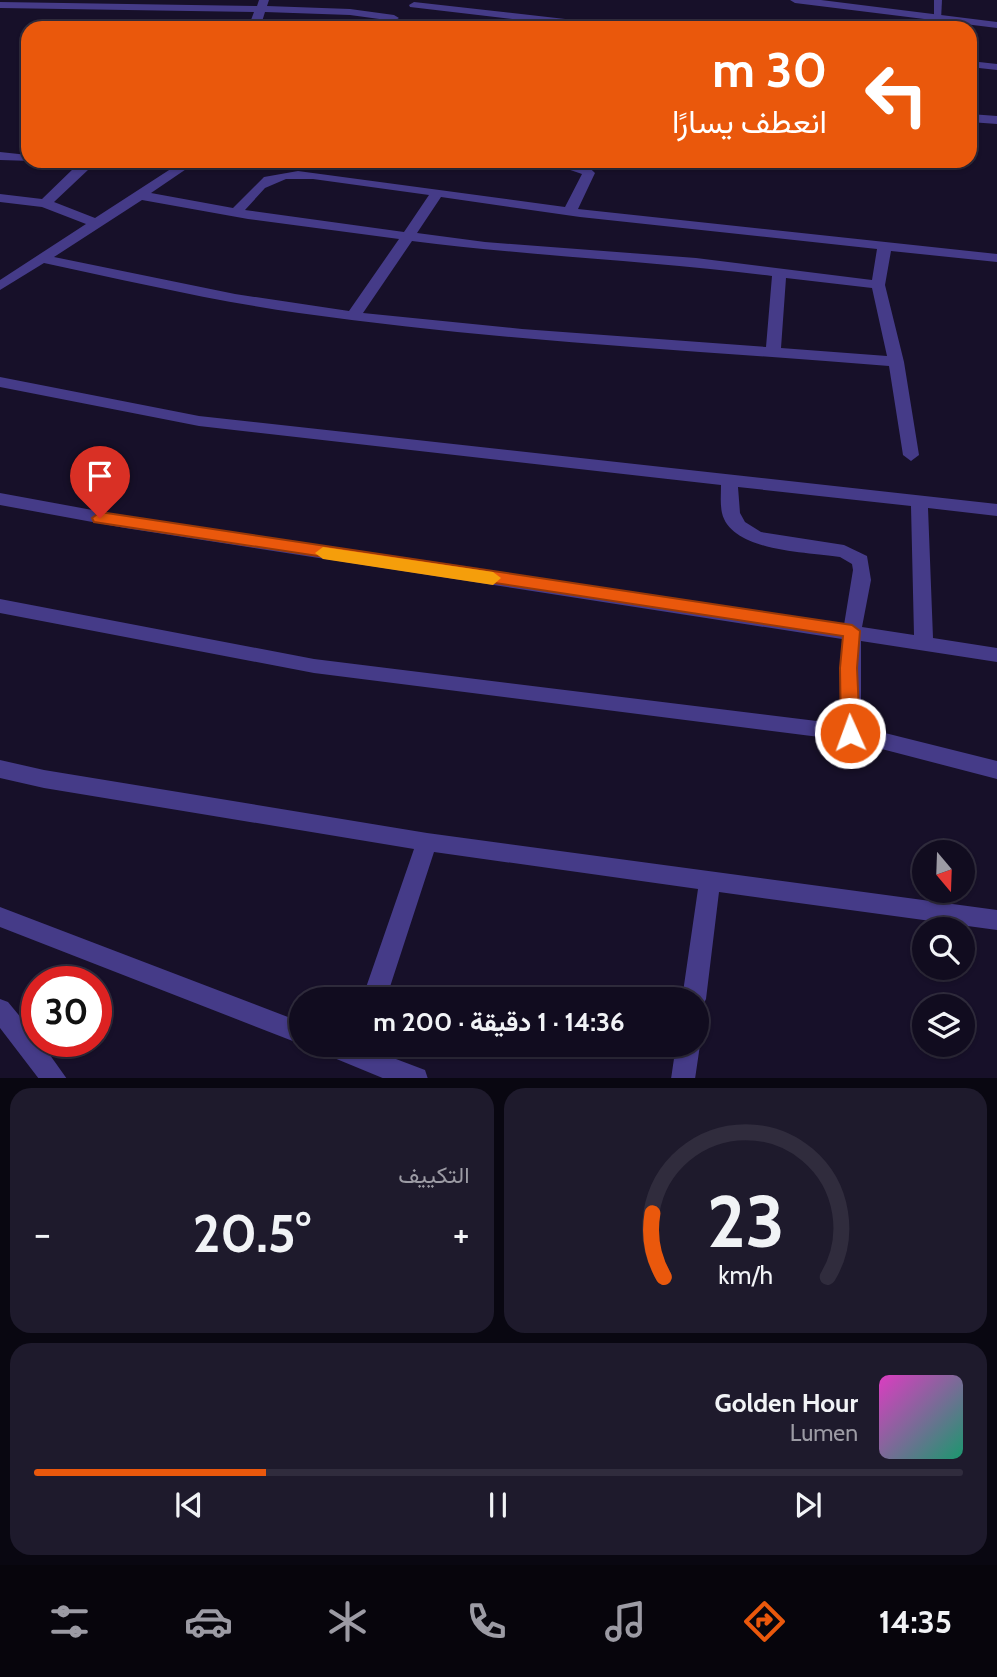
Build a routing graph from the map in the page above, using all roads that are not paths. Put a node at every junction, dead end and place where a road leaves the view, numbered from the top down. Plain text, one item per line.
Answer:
1 (795, 0) edge
2 (938, 0) edge
3 (85, 3) edge
4 (417, 3) edge
5 (0, 5) edge
6 (261, 5) edge
7 (867, 5) edge
8 (394, 18) junction
9 (938, 18) junction
10 (390, 21) edge
11 (562, 21) edge
12 (963, 21) edge
13 (977, 23) edge
14 (997, 25) edge
15 (977, 65) edge
16 (997, 67) edge
17 (977, 119) edge
18 (997, 120) edge
19 (0, 156) edge
20 (21, 158) edge
21 (82, 168) edge
22 (181, 168) edge
23 (583, 168) edge
24 (138, 195) junction
25 (436, 195) junction
26 (0, 198) edge
27 (45, 203) junction
28 (570, 211) junction
29 (236, 213) junction
30 (97, 224) junction
31 (407, 236) junction
32 (885, 244) junction
33 (997, 258) edge
34 (44, 259) junction
35 (779, 272) junction
36 (1, 285) edge
37 (878, 285) junction
38 (353, 316) junction
39 (773, 354) junction
40 (896, 362) junction
41 (0, 382) edge
42 (911, 455) dead end
43 (729, 481) junction
44 (0, 499) edge
45 (919, 502) junction
46 (997, 510) edge
47 (0, 606) edge
48 (852, 631) junction
49 (924, 643) junction
50 (997, 656) edge
51 (850, 733) junction
52 (0, 769) edge
53 (997, 770) edge
54 (428, 842) junction
55 (710, 881) junction
56 (0, 917) edge
57 (997, 920) edge
58 (378, 987) edge
59 (696, 987) edge
60 (0, 1010) edge
61 (289, 1029) edge
62 (371, 1057) edge
63 (686, 1057) edge
64 (54, 1078) edge
65 (414, 1078) edge
66 (683, 1078) edge

1 - 7 street
2 - 9 lane
3 - 5 street
3 - 6 street
4 - 8 street
4 - 11 street
6 - 8 street
7 - 9 street
8 - 10 street
9 - 12 street
13 - 14 street
15 - 16 street
17 - 18 street
19 - 20 street
21 - 27 street
22 - 24 street
23 - 28 street
24 - 29 street
24 - 30 street
25 - 28 street
25 - 29 street
25 - 31 street
26 - 27 street
27 - 30 street
28 - 32 street
29 - 31 street
30 - 34 street
31 - 35 street
31 - 38 street
32 - 33 street
32 - 37 street
34 - 36 street
34 - 38 street
35 - 37 street
35 - 39 street
37 - 40 street
38 - 39 street
39 - 40 street
40 - 42 street
41 - 43 street
43 - 45 street
43 - 48 street
44 - 48 street
45 - 46 street
45 - 49 street
47 - 51 street
48 - 49 street
48 - 51 street
49 - 50 street
51 - 53 street
52 - 54 street
54 - 55 street
54 - 58 street
55 - 57 street
55 - 59 street
56 - 61 street
60 - 64 street
62 - 65 street
63 - 66 street

